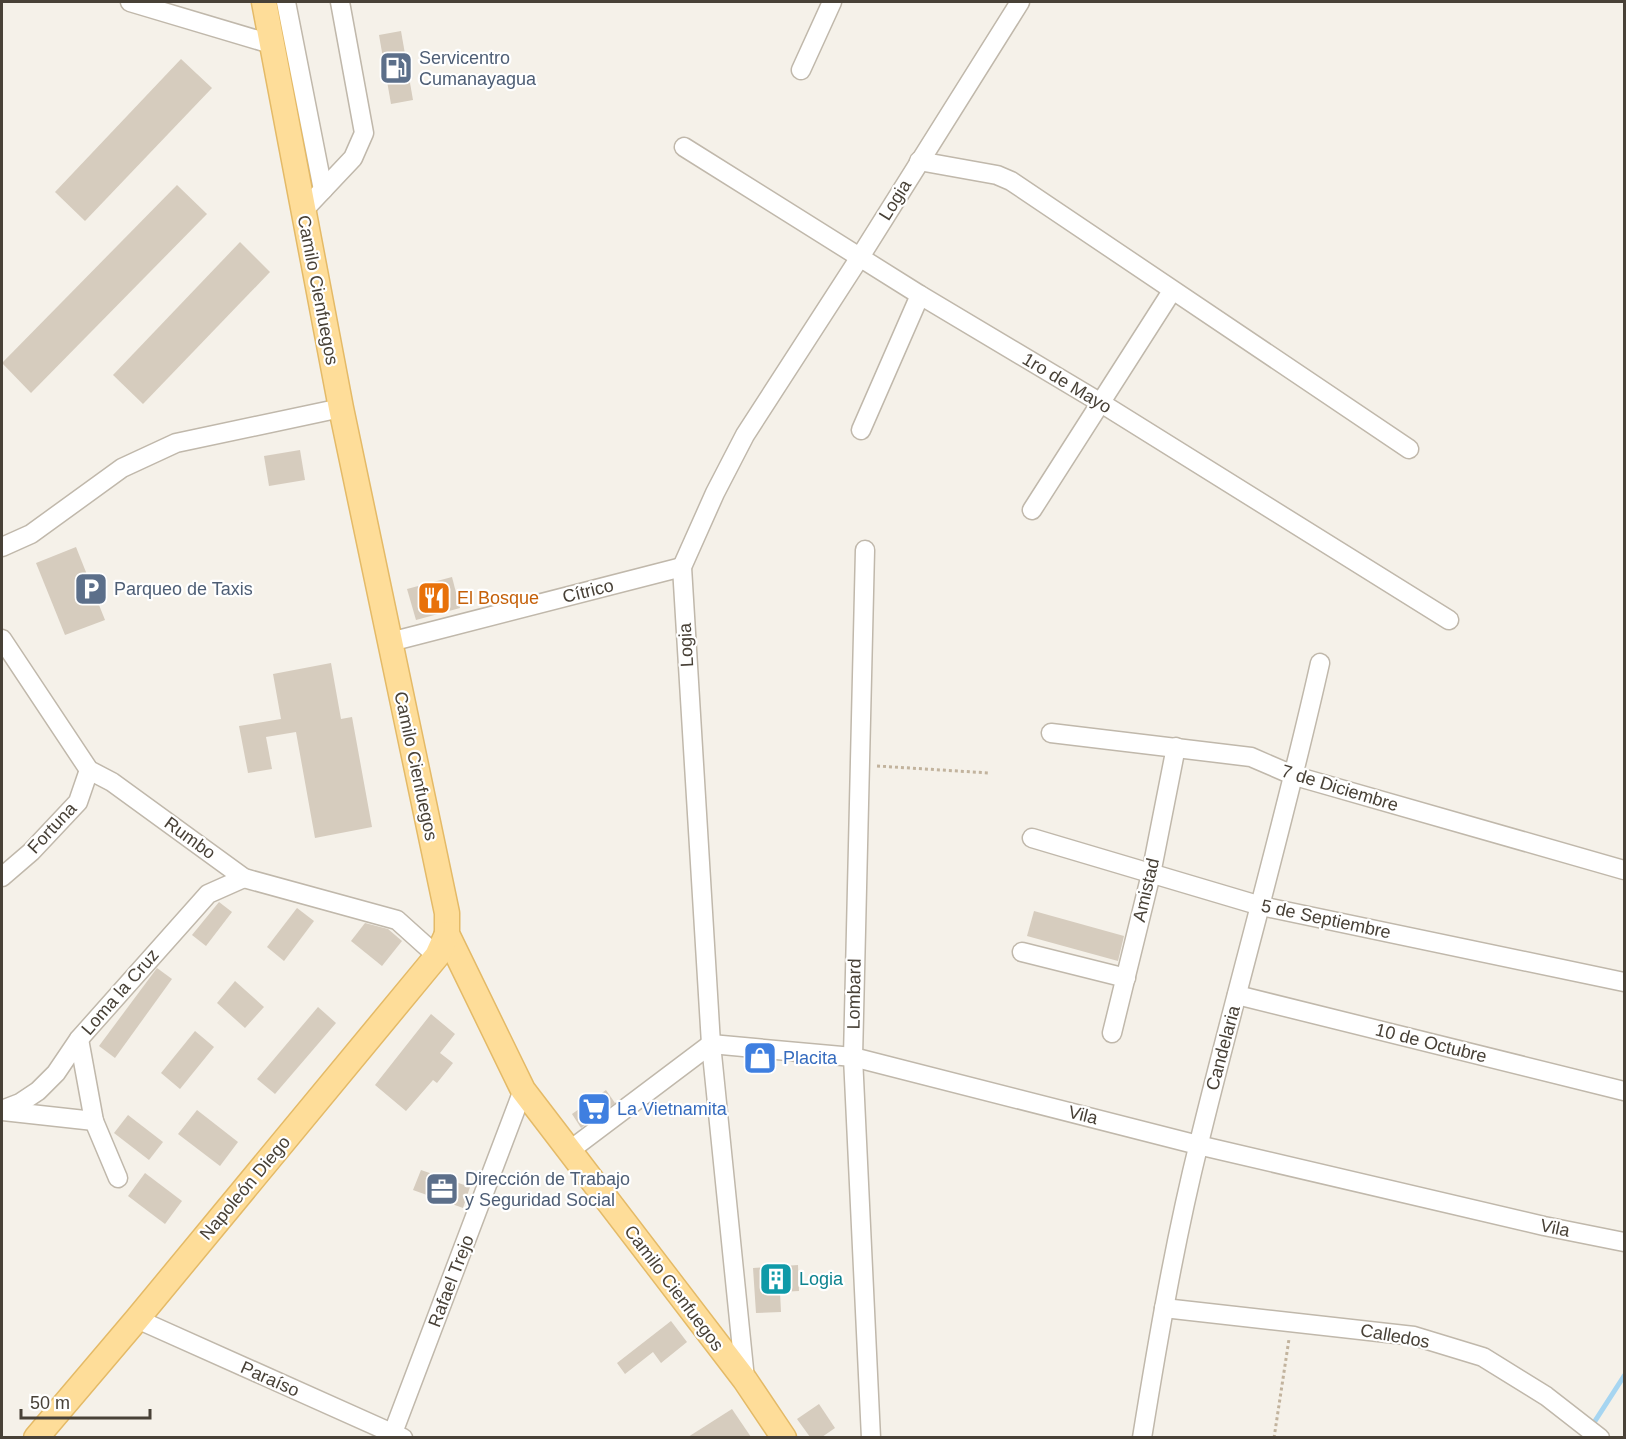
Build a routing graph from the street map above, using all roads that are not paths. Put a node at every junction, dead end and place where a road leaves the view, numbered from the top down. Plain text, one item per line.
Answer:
1 (130, 2) edge
2 (264, 2) edge
3 (286, 2) edge
4 (340, 2) edge
5 (832, 2) edge
6 (1020, 2) edge
7 (272, 44) junction
8 (801, 70) dead end
9 (684, 147) dead end
10 (919, 161) junction
11 (323, 190) junction
12 (302, 212) junction
13 (860, 257) junction
14 (1172, 291) junction
15 (920, 296) junction
16 (1101, 404) junction
17 (341, 408) junction
18 (861, 430) dead end
19 (1409, 448) dead end
20 (1032, 510) dead end
21 (2, 547) edge
22 (865, 550) dead end
23 (682, 567) junction
24 (1449, 620) dead end
25 (2, 639) edge
26 (390, 642) junction
27 (1320, 663) dead end
28 (1051, 733) dead end
29 (1176, 747) junction
30 (89, 770) junction
31 (1295, 776) junction
32 (1032, 838) dead end
33 (1624, 870) edge
34 (1151, 874) junction
35 (2, 877) edge
36 (244, 878) junction
37 (1261, 906) junction
38 (447, 934) junction
39 (1022, 952) dead end
40 (437, 956) junction
41 (1126, 978) junction
42 (1624, 982) edge
43 (1237, 995) junction
44 (1112, 1034) dead end
45 (79, 1039) junction
46 (711, 1044) junction
47 (853, 1057) junction
48 (523, 1090) junction
49 (1624, 1090) edge
50 (2, 1110) edge
51 (94, 1121) junction
52 (1198, 1145) junction
53 (569, 1151) junction
54 (118, 1178) dead end
55 (1624, 1242) edge
56 (1164, 1308) junction
57 (137, 1320) junction
58 (745, 1380) junction
59 (1593, 1432) edge
60 (395, 1436) edge
61 (36, 1437) edge
62 (784, 1437) edge
63 (871, 1437) edge
64 (1142, 1437) edge

1 - 7 street
2 - 7 main road, Camilo Cienfuegos
3 - 11 street
4 - 11 street
5 - 8 street
6 - 10 street, Logia
7 - 12 main road, Camilo Cienfuegos
9 - 13 street, 1ro de Mayo
10 - 13 street, Logia
10 - 14 street
11 - 12 street
12 - 17 main road, Camilo Cienfuegos
13 - 15 street, 1ro de Mayo
13 - 23 street, Logia
14 - 16 street
14 - 19 street
15 - 16 street, 1ro de Mayo
15 - 18 street
16 - 20 street
16 - 24 street, 1ro de Mayo
17 - 21 street
17 - 26 main road, Camilo Cienfuegos
22 - 47 street, Lombard
23 - 26 street, Cítrico
23 - 46 street, Logia
25 - 30 street, Rumbo
26 - 38 main road, Camilo Cienfuegos
27 - 31 street, Candelaria
28 - 29 street, 7 de Diciembre
29 - 31 street, 7 de Diciembre
29 - 34 street, Amistad
30 - 35 street, Fortuna
30 - 36 street, Rumbo
31 - 33 street, 7 de Diciembre
31 - 37 street, Candelaria
32 - 34 street, 5 de Septiembre
34 - 37 street, 5 de Septiembre
34 - 41 street, Amistad
36 - 40 street, Rumbo
36 - 45 street, Loma la Cruz
37 - 42 street, 5 de Septiembre
37 - 43 street, Candelaria
38 - 40 main road, Napoleón Diego
38 - 48 main road, Camilo Cienfuegos
39 - 41 street
40 - 57 main road, Napoleón Diego
41 - 44 street, Amistad
43 - 49 street, 10 de Octubre
43 - 52 street, Candelaria
45 - 50 street, Loma la Cruz
45 - 51 street
46 - 47 street, Vila
46 - 53 street
46 - 58 street, Logia
47 - 52 street, Vila
47 - 63 street, Lombard
48 - 53 main road, Camilo Cienfuegos
48 - 60 street, Rafael Trejo
50 - 51 street
51 - 54 street
52 - 55 street, Vila
52 - 56 street, Candelaria
53 - 58 main road, Camilo Cienfuegos
56 - 59 street, Calledos
56 - 64 street, Candelaria
57 - 60 street, Paraíso
57 - 61 main road, Napoleón Diego
58 - 62 main road, Camilo Cienfuegos

